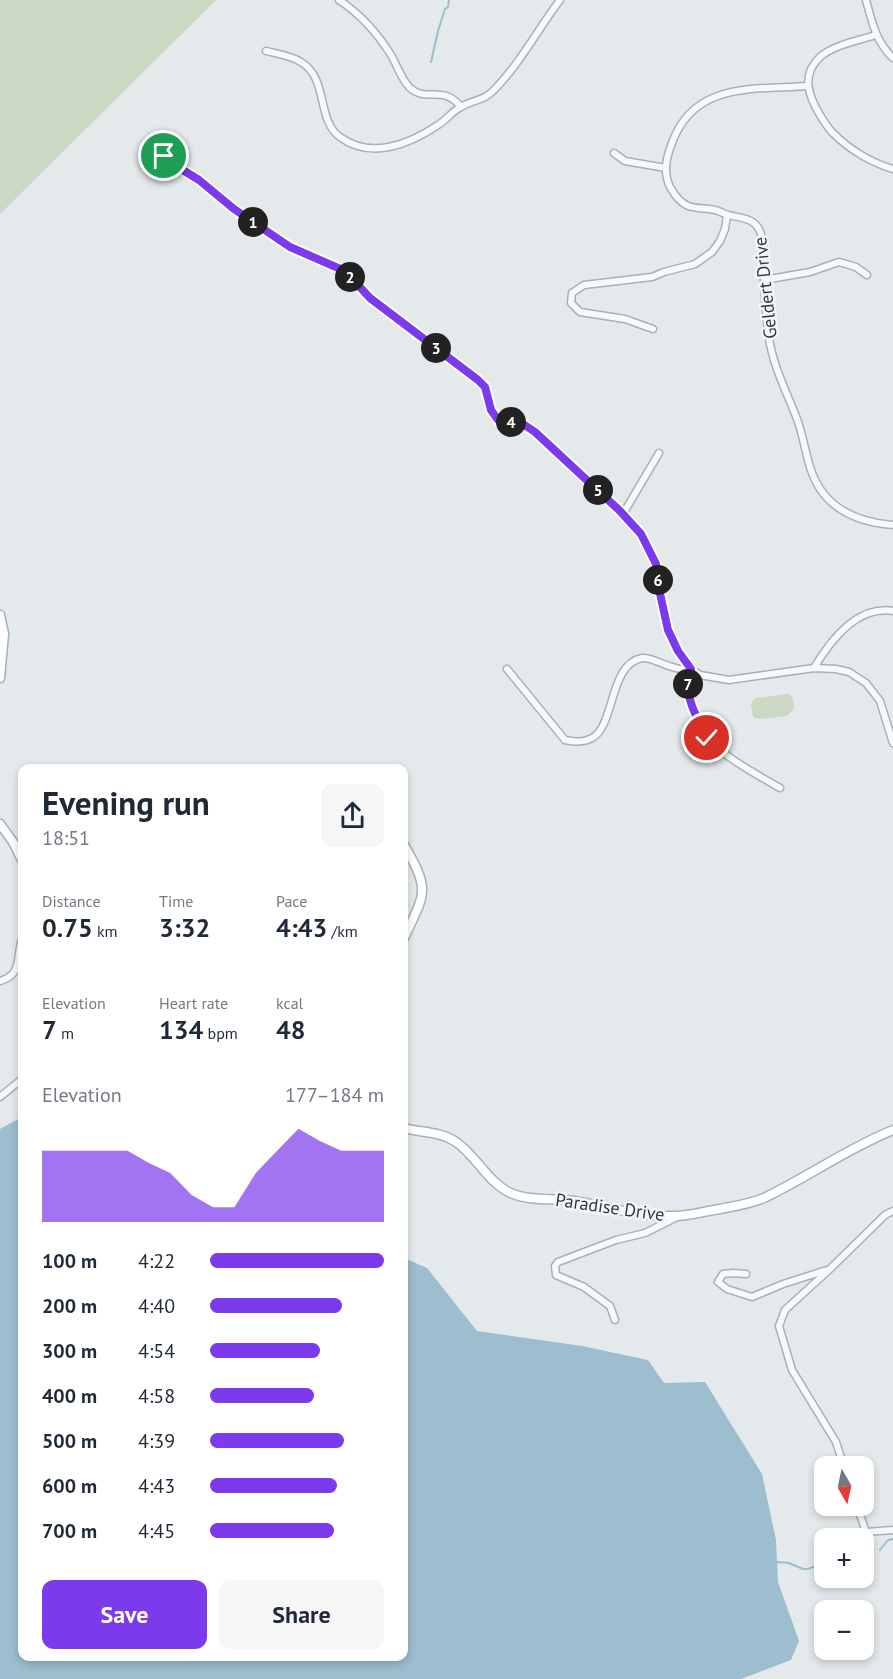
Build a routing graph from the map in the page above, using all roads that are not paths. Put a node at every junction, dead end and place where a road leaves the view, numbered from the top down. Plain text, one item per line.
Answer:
1 (339, 0) edge
2 (560, 0) edge
3 (866, 0) edge
4 (876, 35) junction
5 (266, 51) dead end
6 (893, 58) edge
7 (808, 86) junction
8 (460, 107) junction
9 (614, 153) dead end
10 (164, 156) dead end
11 (666, 168) junction
12 (893, 169) edge
13 (727, 215) junction
14 (867, 275) dead end
15 (764, 280) junction
16 (652, 329) dead end
17 (659, 453) dead end
18 (623, 514) junction
19 (893, 525) edge
20 (893, 611) edge
21 (0, 615) edge
22 (814, 668) junction
23 (507, 669) dead end
24 (691, 669) junction
25 (0, 678) edge
26 (893, 743) edge
27 (780, 788) dead end
28 (0, 824) edge
29 (18, 852) edge
30 (408, 852) edge
31 (408, 929) edge
32 (18, 964) edge
33 (0, 981) edge
34 (18, 1082) edge
35 (0, 1097) edge
36 (408, 1129) edge
37 (893, 1130) edge
38 (893, 1210) edge
39 (677, 1216) junction
40 (830, 1269) junction
41 (746, 1274) dead end
42 (615, 1320) dead end
43 (840, 1456) edge
44 (860, 1516) edge
45 (893, 1530) edge

1 - 8 street
2 - 8 street
3 - 4 street
4 - 6 street
4 - 7 street
5 - 8 street
7 - 11 street
7 - 12 street
9 - 11 street
10 - 18 street
11 - 13 street, Geldert Drive
13 - 15 street, Geldert Drive
13 - 16 street
14 - 15 street
15 - 19 street, Geldert Drive
17 - 18 street
18 - 24 street
20 - 22 street
21 - 25 street
22 - 24 street
22 - 26 street
23 - 24 street
24 - 27 street
28 - 29 street
30 - 31 street
32 - 33 street
34 - 35 street
36 - 39 street, Paradise Drive
37 - 39 street, Paradise Drive
38 - 40 street
39 - 42 street
40 - 41 street
40 - 43 street
44 - 45 street

